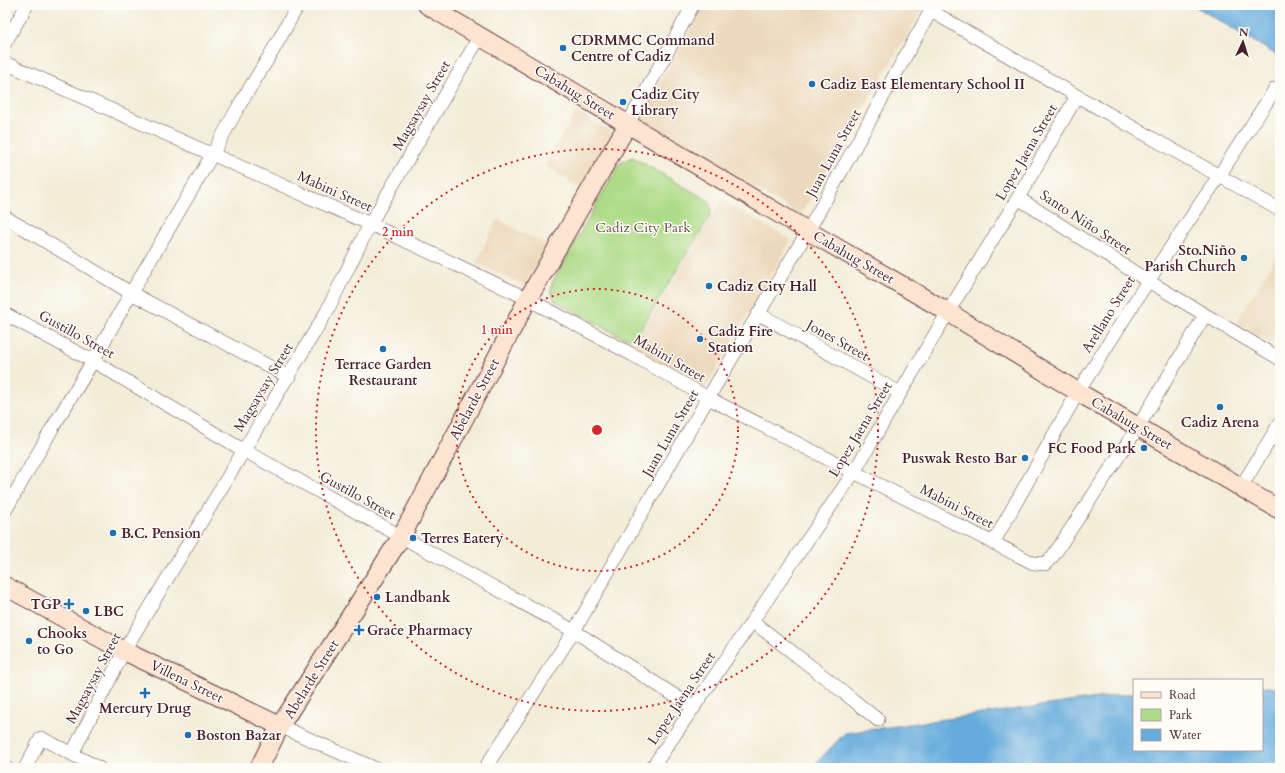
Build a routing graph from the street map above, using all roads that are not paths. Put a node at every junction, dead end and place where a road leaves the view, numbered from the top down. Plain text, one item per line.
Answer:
1 (27, 5) edge
2 (298, 5) edge
3 (426, 5) edge
4 (694, 5) edge
5 (933, 8) edge
6 (480, 36) junction
7 (5, 43) edge
8 (5, 63) edge
9 (1275, 89) dead end
10 (1077, 96) junction
11 (628, 124) junction
12 (212, 155) junction
13 (1220, 176) junction
14 (1018, 198) junction
15 (1280, 210) edge
16 (5, 217) edge
17 (370, 224) junction
18 (808, 231) junction
19 (1148, 281) junction
20 (131, 294) junction
21 (528, 299) junction
22 (948, 312) junction
23 (5, 314) edge
24 (759, 314) junction
25 (1206, 315) junction
26 (1280, 359) edge
27 (94, 361) junction
28 (289, 377) junction
29 (1078, 392) junction
30 (900, 393) junction
31 (708, 398) junction
32 (1280, 423) edge
33 (1138, 426) junction
34 (243, 450) junction
35 (854, 472) junction
36 (1241, 487) junction
37 (1280, 510) edge
38 (5, 511) edge
39 (401, 537) junction
40 (993, 543) junction
41 (5, 586) edge
42 (752, 621) junction
43 (574, 631) junction
44 (124, 651) junction
45 (694, 708) junction
46 (878, 720) dead end
47 (280, 726) junction
48 (72, 754) junction
49 (25, 768) edge
50 (99, 768) edge
51 (259, 768) edge
52 (374, 768) edge
53 (486, 768) edge
54 (652, 768) edge

1 - 7 street
2 - 12 street
3 - 6 street, Cabahug Street
4 - 11 street, Abelarde Street
5 - 10 street
5 - 18 street, Juan Luna Street
6 - 11 street, Cabahug Street
6 - 17 street, Magsaysay Street
8 - 12 street, Mabini Street
9 - 13 street, Arellano Street
10 - 13 street
10 - 14 street, Lopez Jaena Street
11 - 18 street, Cabahug Street
11 - 21 street, Abelarde Street
12 - 17 street, Mabini Street
12 - 20 street
13 - 15 street
13 - 19 street, Arellano Street
14 - 19 street, Santo Niño Street
14 - 22 street, Lopez Jaena Street
16 - 20 street
17 - 21 street, Mabini Street
17 - 28 street, Magsaysay Street
18 - 22 street, Cabahug Street
18 - 24 street, Juan Luna Street
19 - 25 street, Santo Niño Street
19 - 29 street, Arellano Street
20 - 27 street
20 - 28 street
21 - 31 street, Mabini Street
21 - 39 street, Abelarde Street
22 - 29 street, Cabahug Street
22 - 30 street, Lopez Jaena Street
23 - 27 street, Gustillo Street
24 - 30 street, Jones Street
24 - 31 street, Juan Luna Street
25 - 26 street, Santo Niño Street
25 - 33 street, Mabini Street
27 - 34 street, Gustillo Street
27 - 38 street
28 - 34 street, Magsaysay Street
29 - 33 street, Cabahug Street
29 - 40 street, Arellano Street
30 - 35 street, Lopez Jaena Street
31 - 35 street, Mabini Street
31 - 43 street, Juan Luna Street
32 - 36 street
33 - 36 street, Cabahug Street
33 - 40 street, Mabini Street
34 - 39 street, Gustillo Street
34 - 44 street, Magsaysay Street
35 - 40 street, Mabini Street
35 - 42 street, Lopez Jaena Street
36 - 37 street, Cabahug Street
39 - 43 street, Gustillo Street
39 - 47 street, Abelarde Street
41 - 44 street, Villena Street
42 - 45 street, Lopez Jaena Street
42 - 46 street
43 - 45 street, Gustillo Street
43 - 53 street, Juan Luna Street
44 - 47 street, Villena Street
44 - 48 street, Magsaysay Street
45 - 54 street, Lopez Jaena Street
47 - 51 street, Abelarde Street
47 - 52 street, Villena Street
48 - 49 street
48 - 50 street

